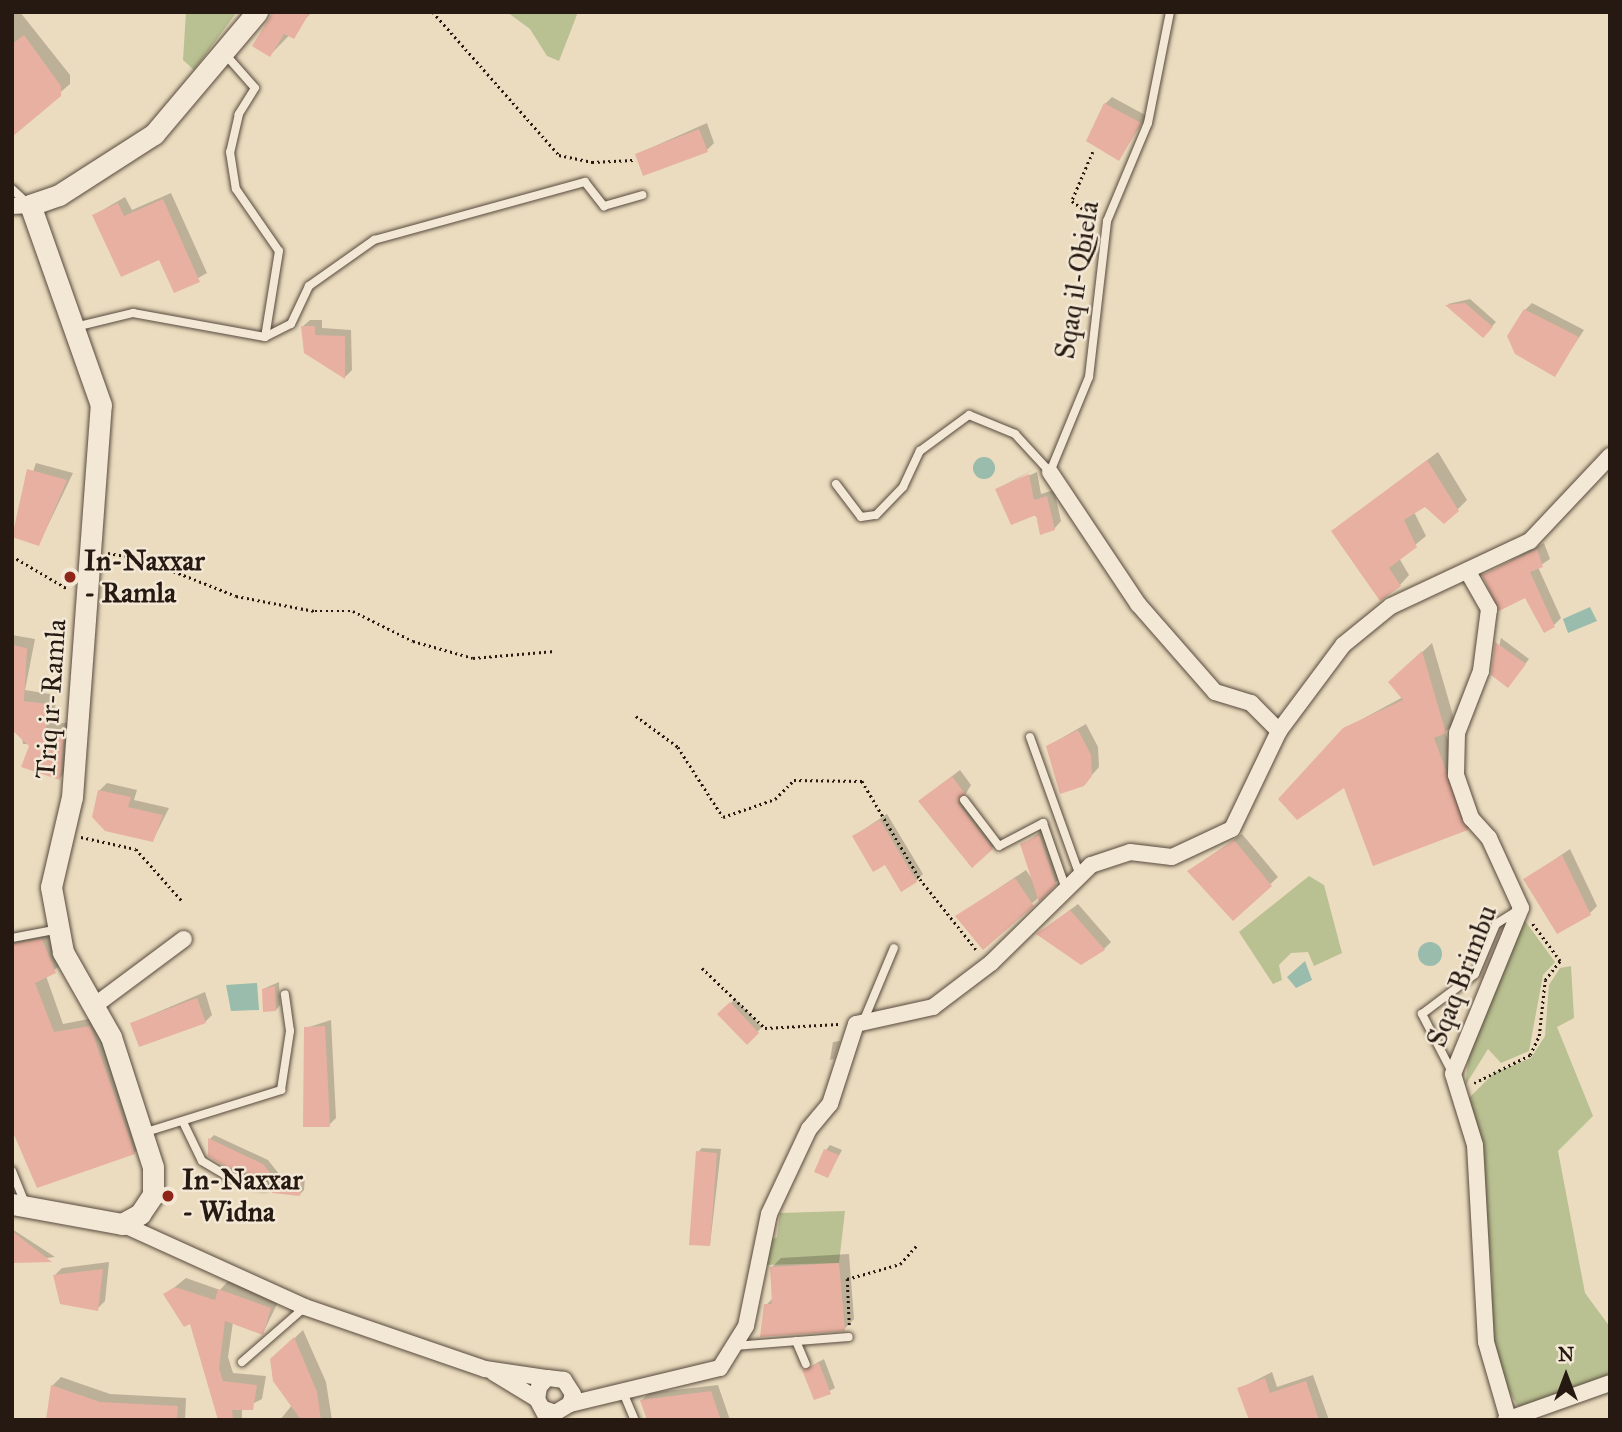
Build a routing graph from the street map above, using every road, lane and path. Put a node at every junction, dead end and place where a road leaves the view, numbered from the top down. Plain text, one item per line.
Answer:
1 (257, 12) edge
2 (433, 12) edge
3 (1170, 12) edge
4 (223, 52) junction
5 (1093, 152) dead end
6 (633, 160) dead end
7 (12, 188) edge
8 (642, 195) dead end
9 (21, 206) edge
10 (1107, 221) junction
11 (75, 327) junction
12 (265, 337) junction
13 (1610, 456) edge
14 (1050, 472) junction
15 (836, 484) dead end
16 (94, 551) junction
17 (12, 556) edge
18 (1468, 572) junction
19 (85, 600) junction
20 (555, 651) dead end
21 (636, 716) dead end
22 (1279, 732) junction
23 (1030, 737) dead end
24 (964, 800) dead end
25 (64, 833) junction
26 (1080, 876) junction
27 (1066, 889) junction
28 (183, 902) dead end
29 (1521, 908) junction
30 (59, 929) junction
31 (12, 938) edge
32 (184, 939) dead end
33 (894, 948) dead end
34 (991, 963) junction
35 (702, 968) dead end
36 (285, 994) dead end
37 (94, 1006) junction
38 (859, 1025) junction
39 (1453, 1074) junction
40 (1460, 1099) junction
41 (184, 1124) junction
42 (143, 1133) junction
43 (12, 1171) edge
44 (264, 1185) dead end
45 (19, 1204) edge
46 (122, 1224) junction
47 (916, 1246) dead end
48 (305, 1307) junction
49 (849, 1326) dead end
50 (849, 1337) dead end
51 (796, 1341) junction
52 (734, 1346) junction
53 (242, 1362) dead end
54 (807, 1364) dead end
55 (485, 1369) junction
56 (547, 1378) junction
57 (568, 1383) junction
58 (1610, 1383) edge
59 (619, 1391) junction
60 (543, 1409) edge
61 (567, 1411) edge
62 (1507, 1419) edge
63 (635, 1420) edge

1 - 4 main road
2 - 6 path
3 - 10 lane, Sqaq il-Qbiela
4 - 9 main road
4 - 12 lane
5 - 10 path
7 - 9 lane
8 - 12 lane
9 - 11 main road, Triq ir-Ramla
10 - 14 lane, Sqaq il-Qbiela
11 - 12 lane
11 - 16 main road, Triq ir-Ramla
13 - 18 street
14 - 15 lane
14 - 22 street
16 - 19 main road, Triq ir-Ramla
16 - 20 path
17 - 19 path
18 - 22 street
18 - 29 street, Sqaq Brimbu
19 - 25 main road, Triq ir-Ramla
21 - 34 path
22 - 26 street
23 - 26 lane
24 - 27 lane
25 - 28 path
25 - 30 main road, Triq ir-Ramla
26 - 27 street
27 - 34 street
29 - 39 street, Sqaq Brimbu
29 - 39 lane
29 - 40 path
30 - 31 lane
30 - 37 main road, Triq ir-Ramla
32 - 37 street
33 - 38 lane
34 - 38 street
35 - 38 path
36 - 41 lane
37 - 42 main road, Triq ir-Ramla
38 - 52 street
39 - 40 street, Sqaq Brimbu
40 - 62 street, Sqaq Brimbu
41 - 42 lane
41 - 44 lane
42 - 46 main road, Triq ir-Ramla
43 - 45 lane
45 - 46 main road
46 - 48 street
47 - 49 path
48 - 53 lane
48 - 55 street
50 - 51 lane
51 - 52 lane
51 - 54 lane
52 - 59 street
55 - 56 street
55 - 60 street
56 - 57 street
56 - 60 street
57 - 59 street
57 - 61 street
58 - 62 street
59 - 61 street
59 - 63 lane
60 - 61 street

